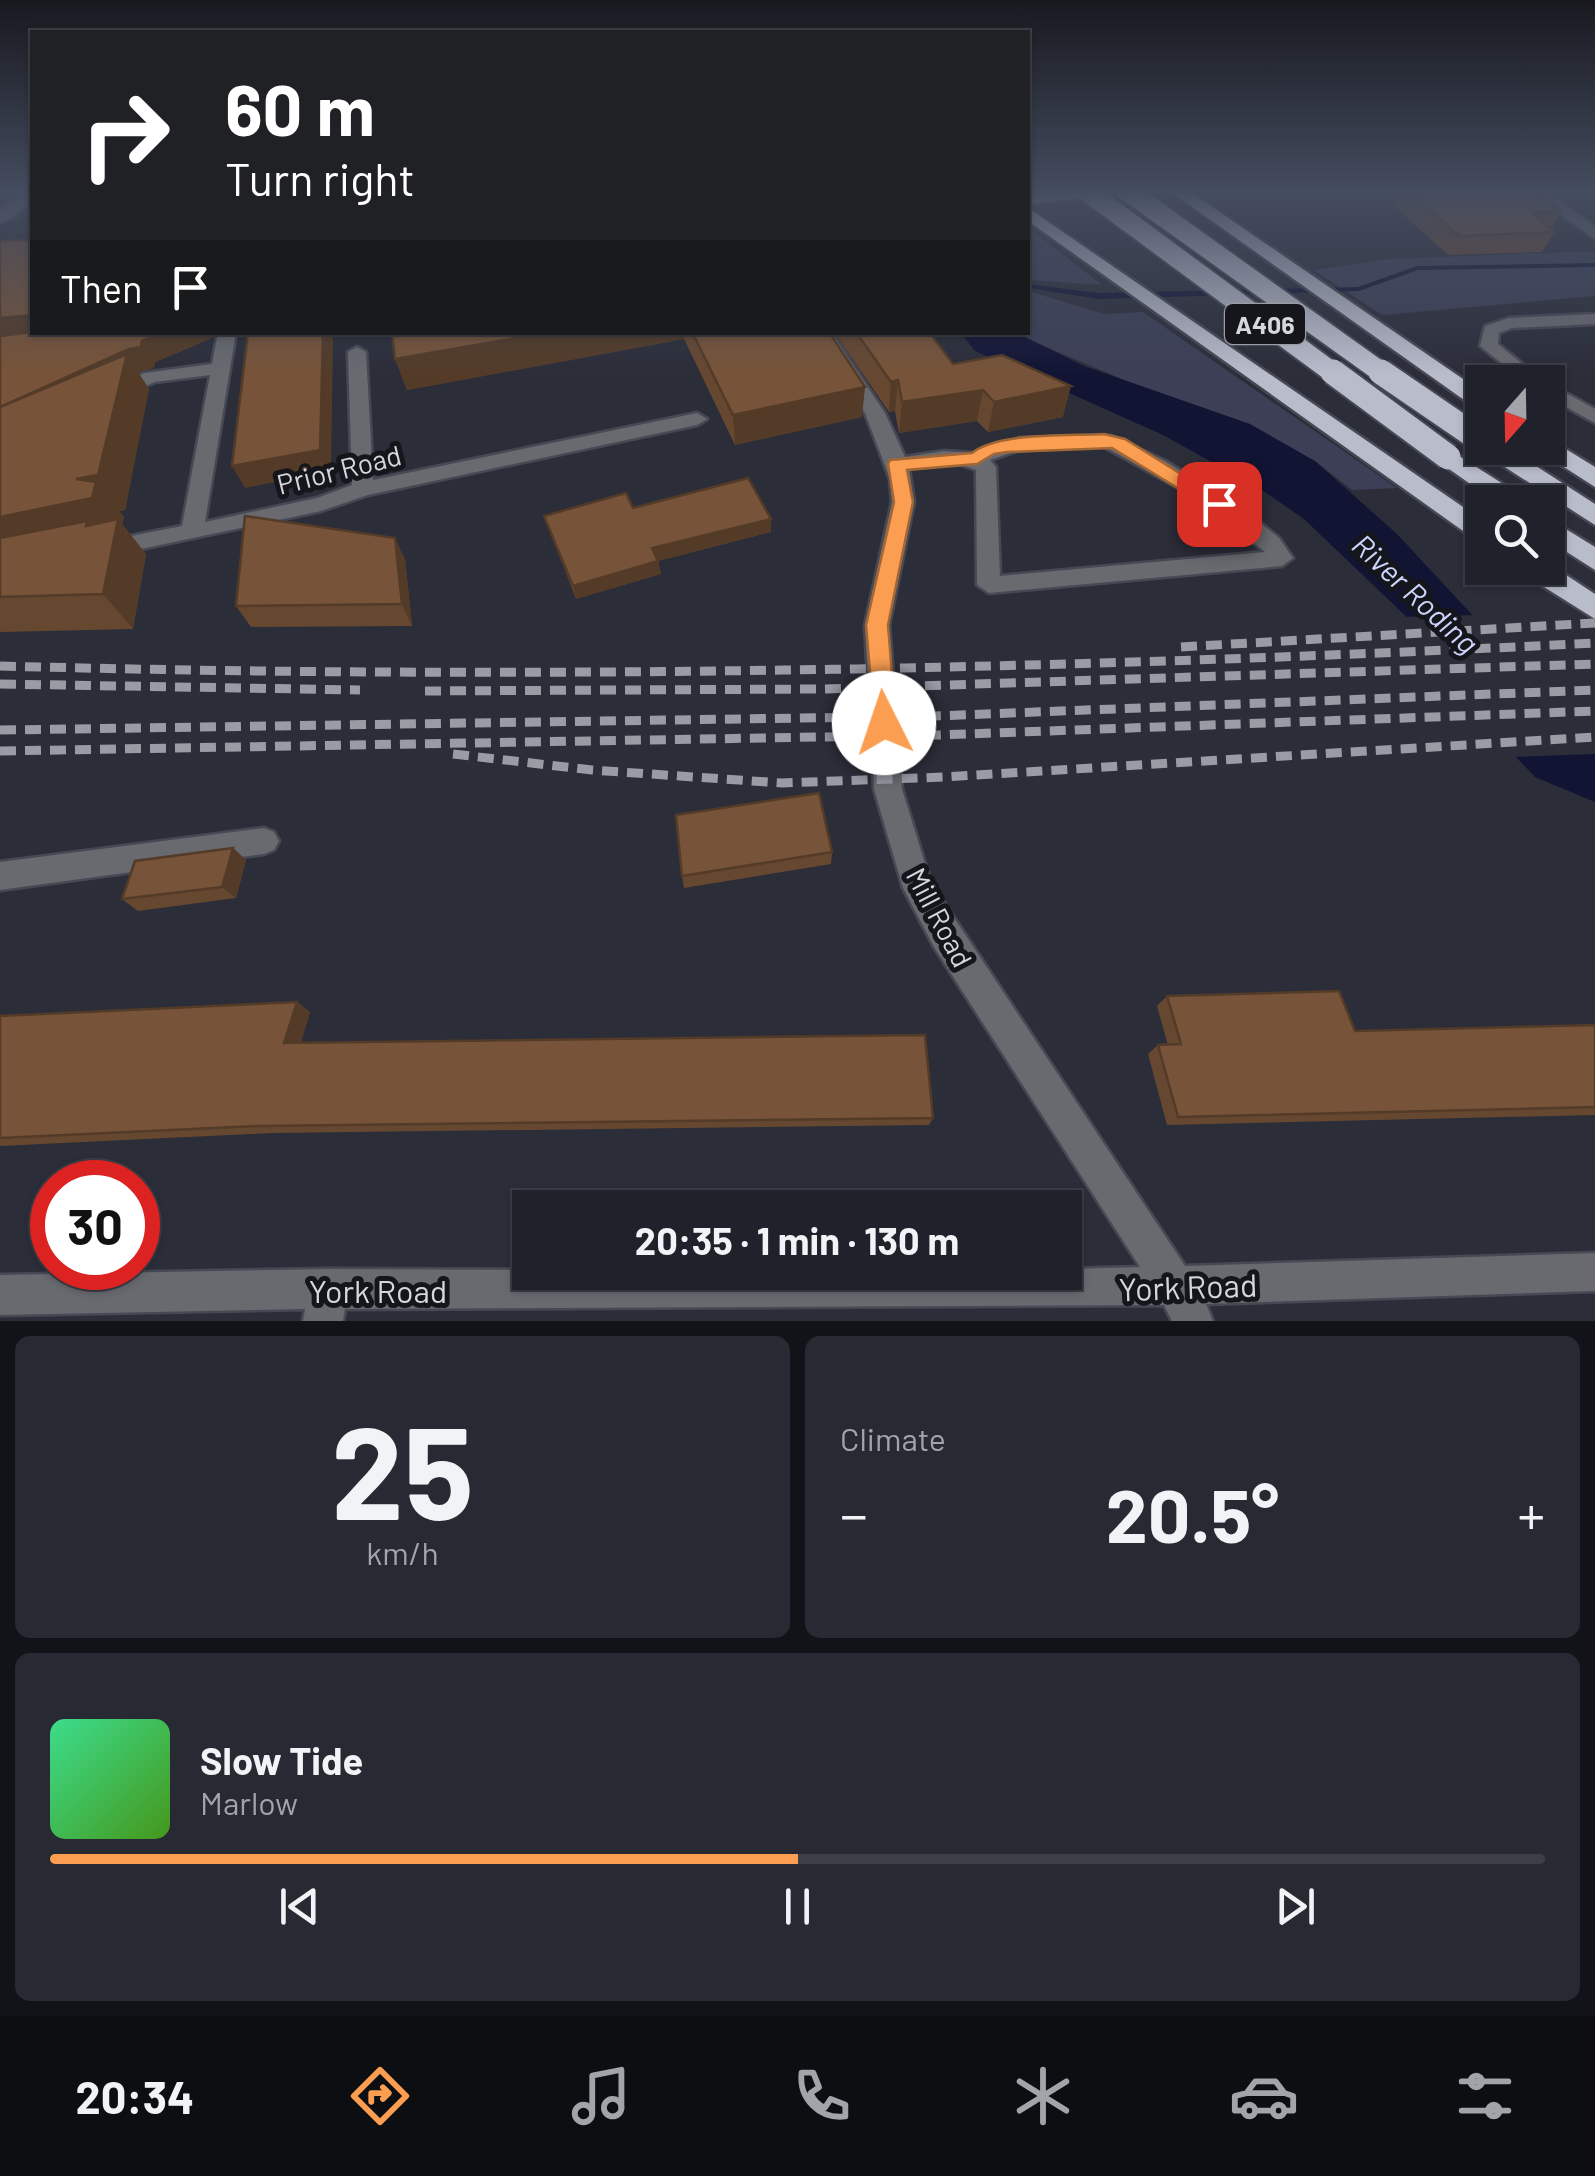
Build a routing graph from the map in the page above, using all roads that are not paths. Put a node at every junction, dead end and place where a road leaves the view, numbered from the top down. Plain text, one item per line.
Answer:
1 (1080, 251) edge
2 (1168, 251) edge
3 (1210, 251) edge
4 (1263, 251) edge
5 (1595, 319) edge
6 (226, 335) edge
7 (824, 335) edge
8 (357, 352) dead end
9 (1514, 365) edge
10 (221, 368) junction
11 (1465, 390) edge
12 (1565, 399) edge
13 (99, 400) edge
14 (1595, 417) edge
15 (698, 418) dead end
16 (1465, 429) edge
17 (977, 458) junction
18 (1565, 458) edge
19 (897, 464) junction
20 (1518, 465) edge
21 (1595, 479) edge
22 (1490, 485) edge
23 (364, 489) junction
24 (1595, 516) edge
25 (1465, 520) edge
26 (192, 532) junction
27 (1565, 538) edge
28 (77, 554) edge
29 (1595, 560) edge
30 (1560, 585) edge
31 (1595, 608) edge
32 (264, 841) dead end
33 (0, 876) edge
34 (1595, 1272) edge
35 (0, 1295) edge
36 (1185, 1304) edge
37 (326, 1305) edge

1 - 25 highway, A406
2 - 22 highway, A406, bridge
3 - 16 highway, A406, bridge
4 - 11 highway, A406
5 - 9 street
6 - 10 street
7 - 19 street, Mill Road
8 - 23 street
10 - 13 street
10 - 26 street
12 - 14 street
15 - 23 street, Prior Road
17 - 17 street
17 - 19 street
18 - 21 highway
19 - 36 street, Mill Road
20 - 24 highway
23 - 26 street, Prior Road
26 - 28 street, Prior Road
27 - 29 highway
30 - 31 highway
32 - 33 street
34 - 36 street, York Road
35 - 37 street, York Road
36 - 37 street, York Road

